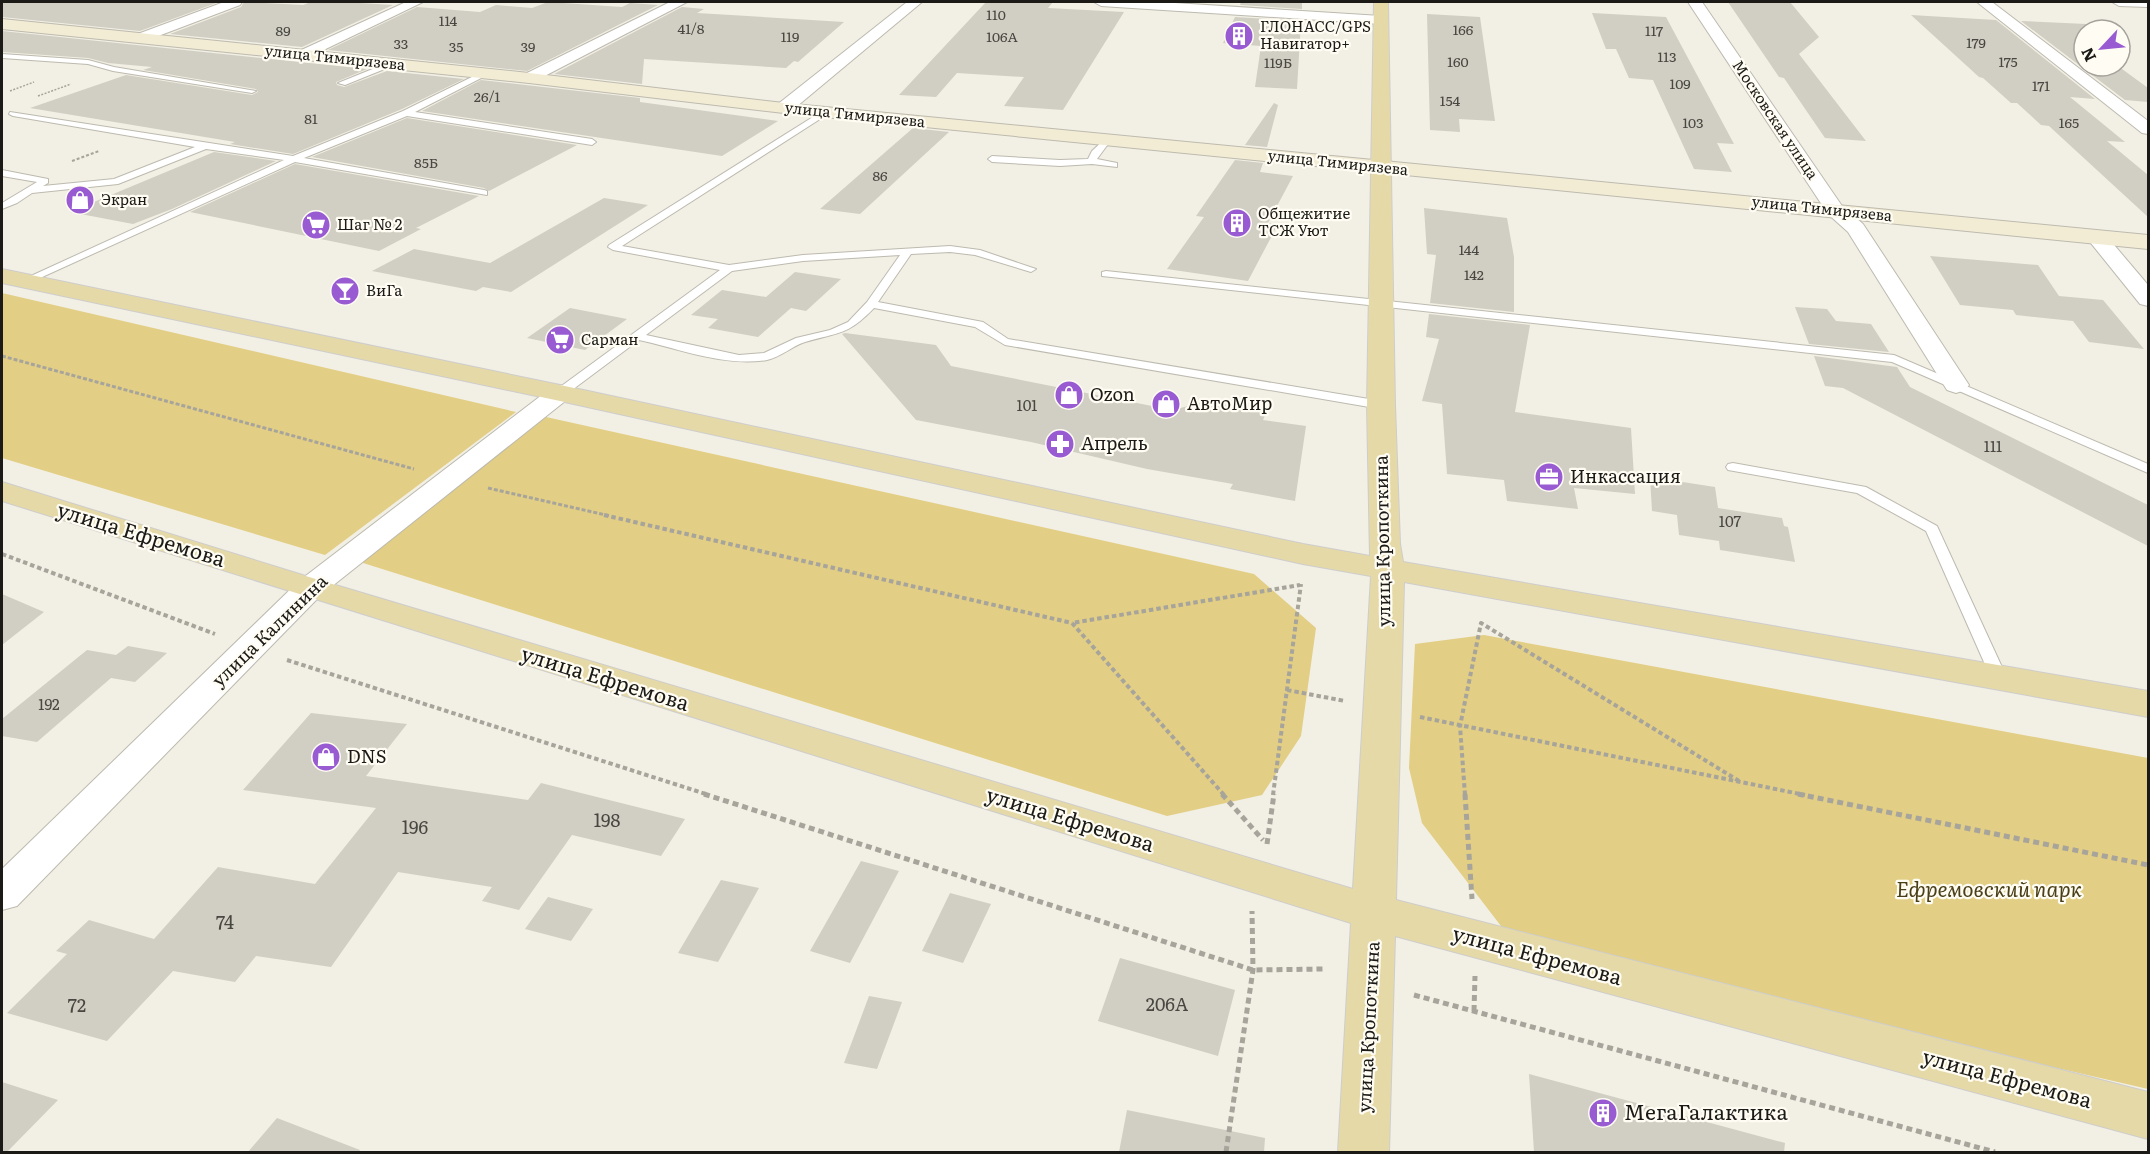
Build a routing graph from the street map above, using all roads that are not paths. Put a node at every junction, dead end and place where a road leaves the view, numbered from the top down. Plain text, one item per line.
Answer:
1 (234, 2) edge
2 (416, 2) edge
3 (680, 2) edge
4 (915, 2) edge
5 (1101, 2) edge
6 (1381, 2) edge
7 (1695, 2) edge
8 (1984, 2) edge
9 (2119, 2) edge
10 (2148, 3) edge
11 (1381, 21) junction
12 (2, 24) edge
13 (140, 38) junction
14 (302, 55) junction
15 (2, 56) edge
16 (393, 64) junction
17 (484, 73) junction
18 (529, 78) junction
19 (342, 83) dead end
20 (252, 91) dead end
21 (784, 108) junction
22 (406, 112) junction
23 (827, 112) junction
24 (13, 114) dead end
25 (2148, 129) edge
26 (1107, 140) junction
27 (592, 142) dead end
28 (206, 146) junction
29 (294, 159) junction
30 (992, 159) dead end
31 (1092, 161) junction
32 (1114, 165) dead end
33 (1380, 167) junction
34 (2, 173) edge
35 (29, 192) junction
36 (484, 193) dead end
37 (2, 206) edge
38 (1835, 210) junction
39 (2097, 237) junction
40 (2148, 242) edge
41 (908, 251) junction
42 (729, 268) junction
43 (1031, 269) dead end
44 (1106, 274) dead end
45 (13, 278) edge
46 (2148, 299) edge
47 (1380, 303) junction
48 (871, 304) junction
49 (637, 336) junction
50 (1956, 385) junction
51 (560, 393) junction
52 (1381, 405) junction
53 (1733, 467) dead end
54 (2148, 469) edge
55 (2, 491) edge
56 (1388, 571) junction
57 (310, 588) junction
58 (1999, 678) junction
59 (2148, 704) edge
60 (2, 894) edge
61 (1375, 914) junction
62 (2148, 1116) edge
63 (1362, 1152) edge

1 - 13 street, улица Тимирязева
2 - 14 street
3 - 18 street
4 - 21 street
5 - 11 street
6 - 11 main road, улица Кропоткина
7 - 38 street, Московская улица
8 - 25 street
9 - 10 street
11 - 33 main road, улица Кропоткина
12 - 13 street, улица Тимирязева
13 - 14 street, улица Тимирязева
14 - 16 street, улица Тимирязева
15 - 20 lane
16 - 17 street, улица Тимирязева
16 - 19 lane
17 - 18 street, улица Тимирязева
17 - 22 lane
18 - 21 street, улица Тимирязева
21 - 23 street, улица Тимирязева
22 - 27 lane
22 - 29 lane
23 - 26 street, улица Тимирязева
23 - 42 lane
24 - 28 lane
26 - 31 lane
26 - 33 street, улица Тимирязева
28 - 29 lane
28 - 35 lane
29 - 36 lane
29 - 45 lane
30 - 31 lane
31 - 32 lane
33 - 38 street, улица Тимирязева
33 - 47 main road, улица Кропоткина
34 - 35 lane
35 - 37 lane
38 - 39 street, улица Тимирязева
38 - 50 street, Московская улица
39 - 40 street, улица Тимирязева
39 - 46 street
41 - 42 lane
41 - 43 lane
41 - 48 lane
42 - 49 lane
44 - 47 lane
45 - 51 main road
47 - 50 lane
47 - 52 main road, улица Кропоткина
48 - 49 lane
48 - 52 lane
49 - 51 lane
50 - 54 lane
51 - 56 main road
51 - 57 street, улица Калинина
52 - 56 main road, улица Кропоткина
53 - 58 lane
55 - 57 main road, улица Ефремова
56 - 58 main road
56 - 61 main road, улица Кропоткина
57 - 60 street, улица Калинина
57 - 61 main road, улица Ефремова
58 - 59 main road
61 - 62 main road, улица Ефремова
61 - 63 main road, улица Кропоткина

